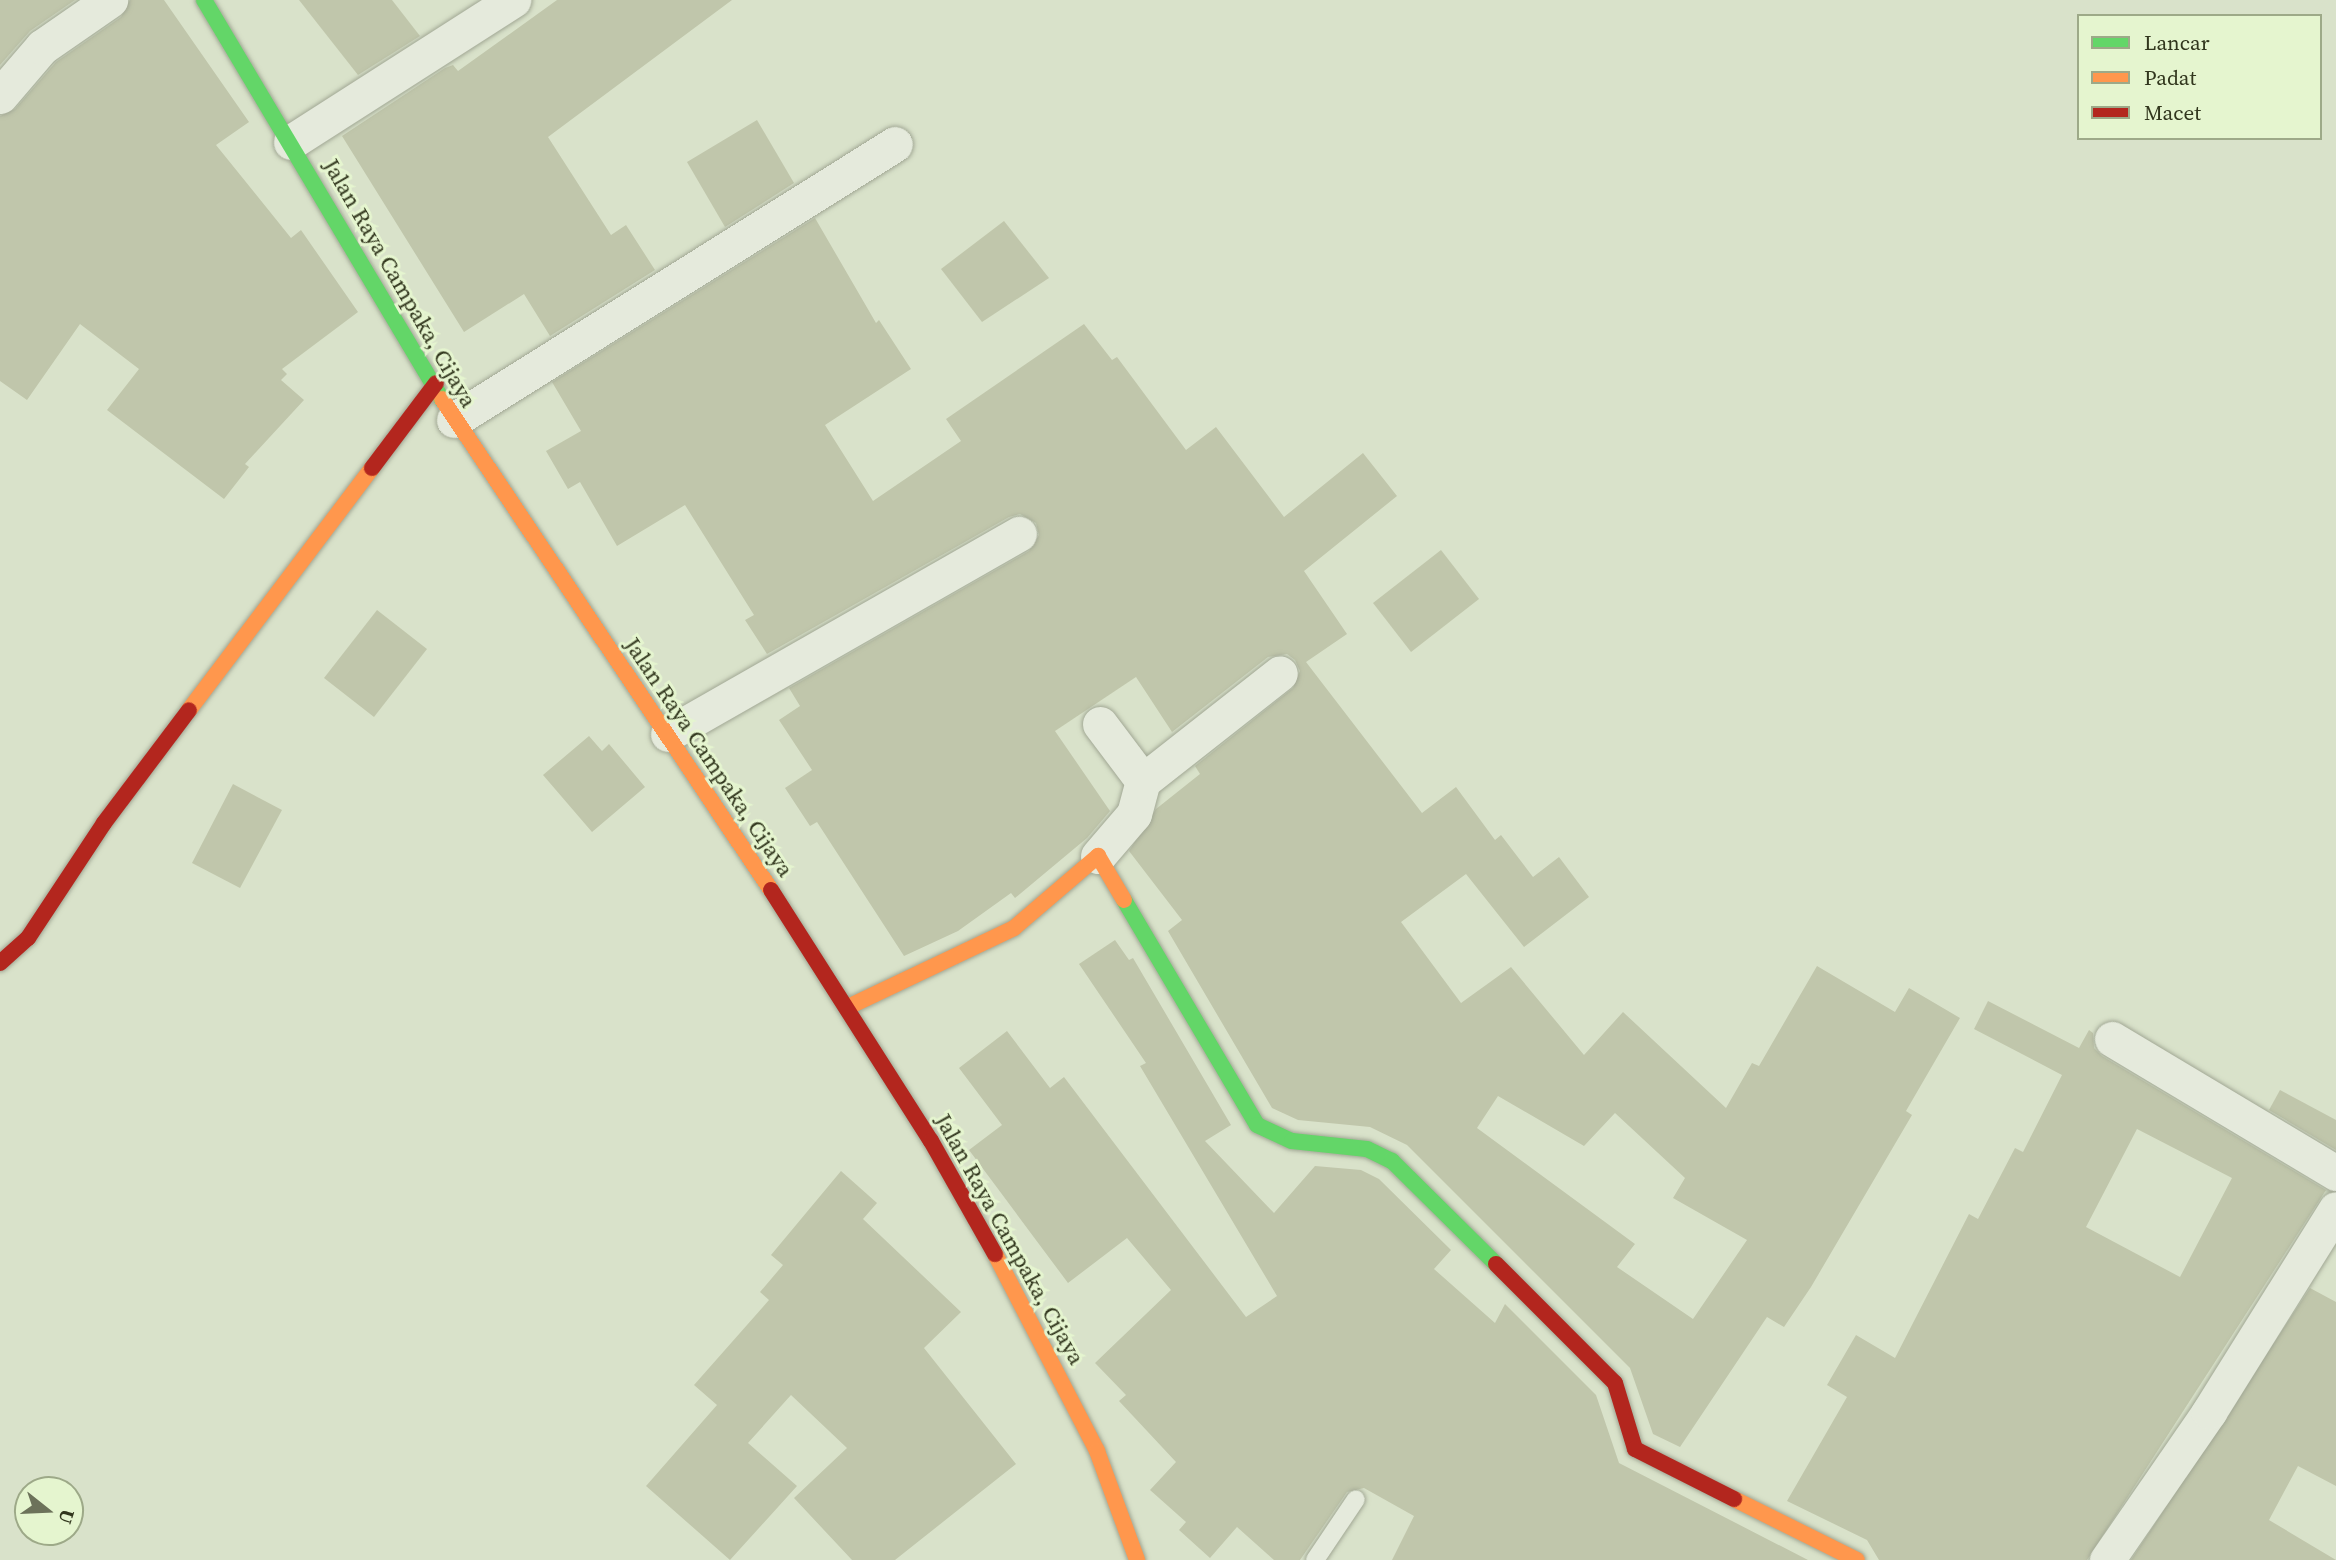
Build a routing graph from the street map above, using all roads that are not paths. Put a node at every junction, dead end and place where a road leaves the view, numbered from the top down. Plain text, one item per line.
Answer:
1 (110, 0) edge
2 (204, 0) edge
3 (513, 0) edge
4 (0, 96) edge
5 (291, 142) junction
6 (895, 144) dead end
7 (436, 383) junction
8 (454, 420) junction
9 (1019, 534) dead end
10 (1280, 673) dead end
11 (1100, 724) dead end
12 (668, 734) junction
13 (1143, 781) junction
14 (1098, 856) junction
15 (0, 963) edge
16 (848, 1007) junction
17 (2112, 1039) dead end
18 (2336, 1172) edge
19 (2336, 1209) edge
20 (1356, 1499) dead end
21 (1137, 1560) edge
22 (1315, 1560) edge
23 (1857, 1560) edge
24 (2107, 1560) edge

1 - 4 street
2 - 5 street, Jalan Raya Campaka, Cijaya
3 - 5 street
5 - 7 street, Jalan Raya Campaka, Cijaya
6 - 8 street
7 - 8 street, Jalan Raya Campaka, Cijaya
7 - 15 street
8 - 12 street, Jalan Raya Campaka, Cijaya
9 - 12 street
10 - 13 street
11 - 13 street
12 - 16 street, Jalan Raya Campaka, Cijaya
13 - 14 street
14 - 16 street
14 - 23 street
16 - 21 street, Jalan Raya Campaka, Cijaya
17 - 18 street
19 - 24 street
20 - 22 lane

